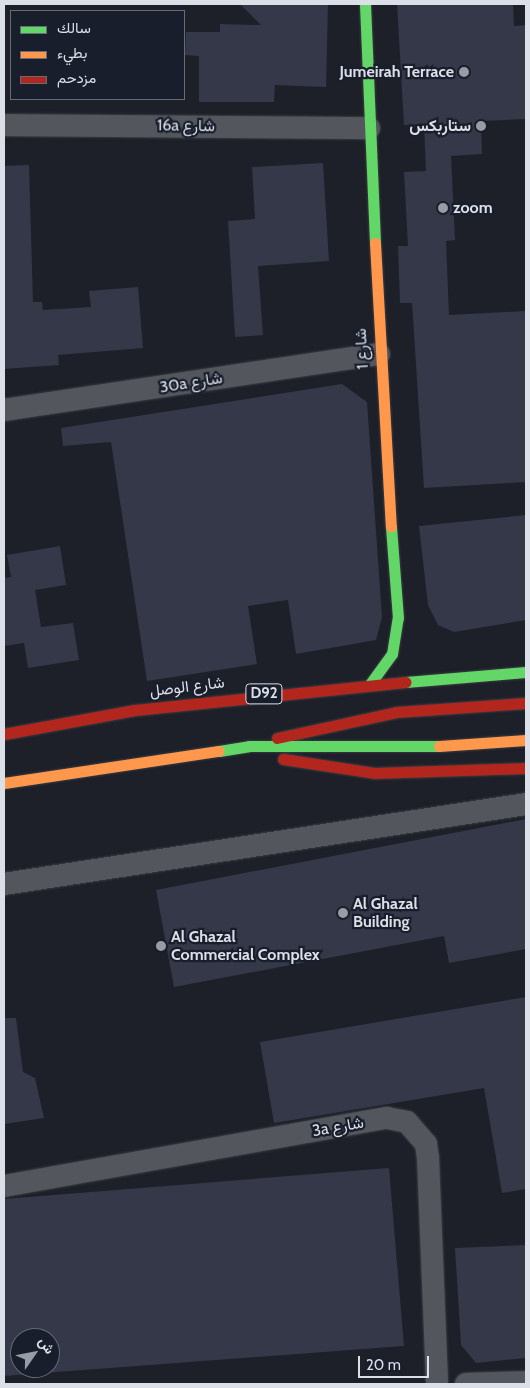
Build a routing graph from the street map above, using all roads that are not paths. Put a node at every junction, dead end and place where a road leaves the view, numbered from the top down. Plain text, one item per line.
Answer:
1 (365, 4) edge
2 (4, 124) edge
3 (369, 128) junction
4 (379, 354) junction
5 (4, 410) edge
6 (526, 672) edge
7 (370, 684) junction
8 (526, 703) edge
9 (4, 734) edge
10 (526, 740) edge
11 (249, 746) junction
12 (526, 768) edge
13 (4, 783) edge
14 (526, 804) edge
15 (4, 884) edge
16 (4, 1186) edge
17 (526, 1382) edge
18 (437, 1384) edge
19 (466, 1384) edge

1 - 3 main road, شارع 1
2 - 3 street, 16a شارع
3 - 4 main road, شارع 1
4 - 5 street, 30a شارع
4 - 7 main road, شارع 1
6 - 7 main road, شارع الوصل / D92
7 - 9 main road, شارع الوصل / D92
8 - 11 main road
10 - 11 main road
11 - 12 main road
11 - 13 main road
14 - 15 street
16 - 18 street, 3a شارع
17 - 19 street

